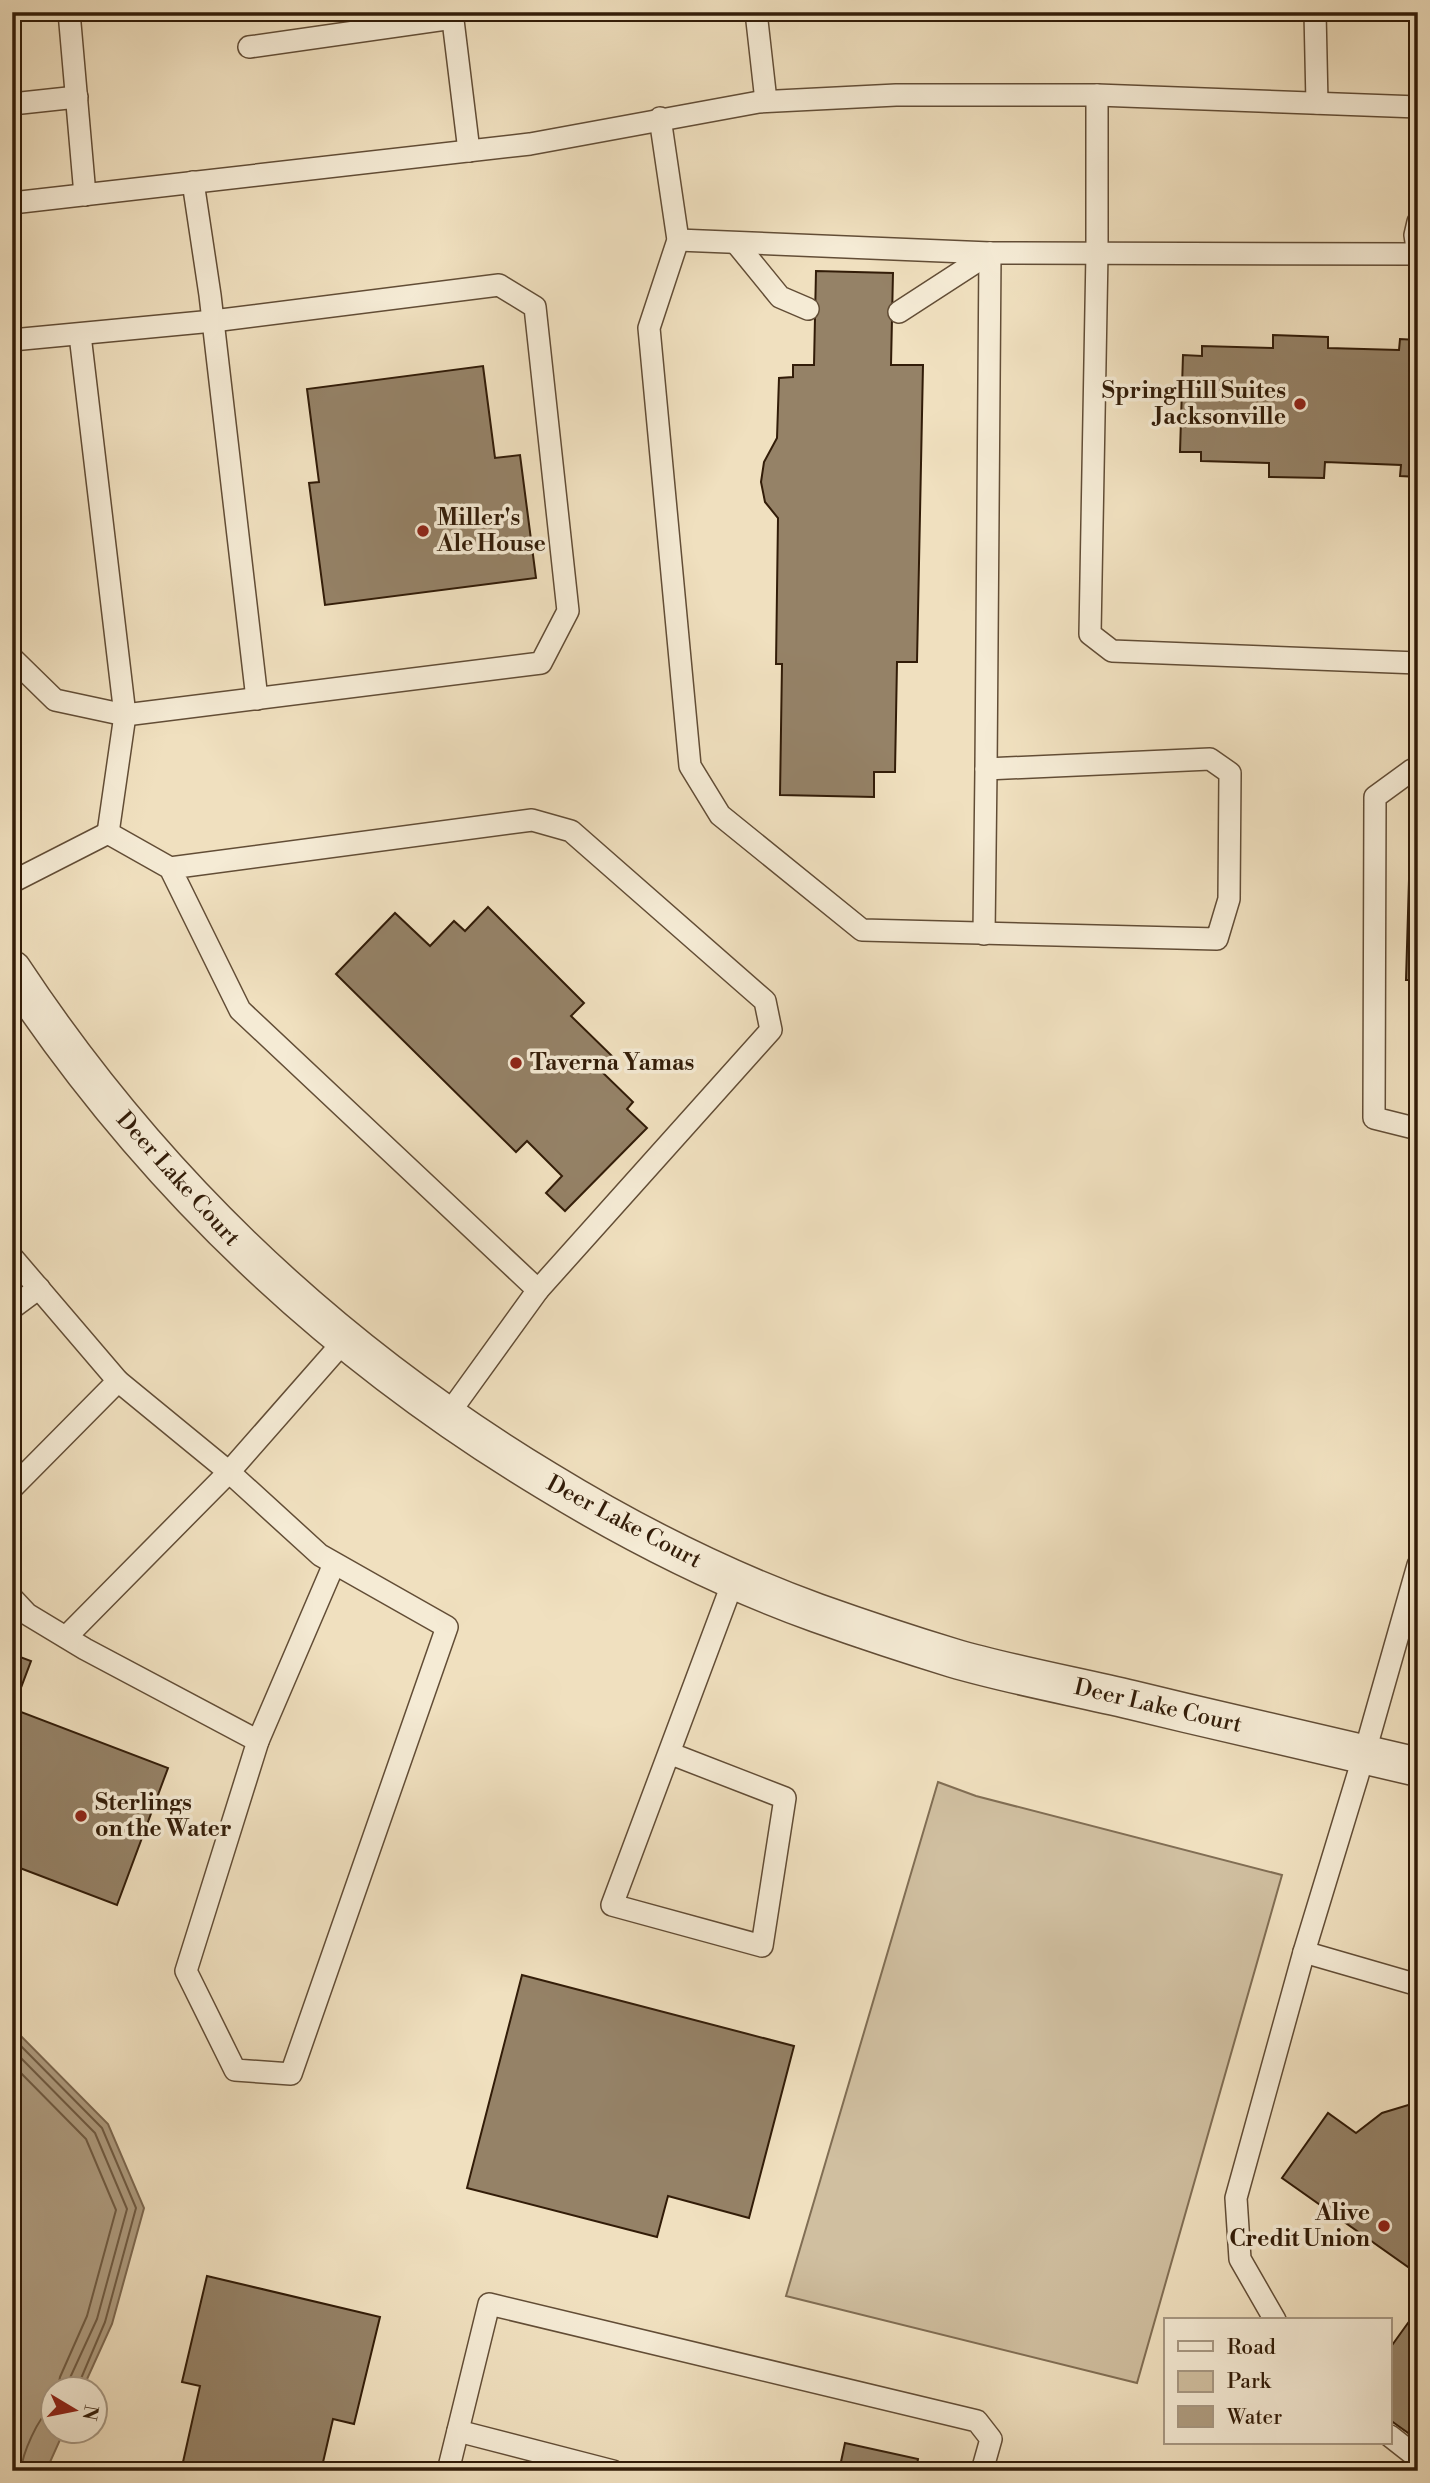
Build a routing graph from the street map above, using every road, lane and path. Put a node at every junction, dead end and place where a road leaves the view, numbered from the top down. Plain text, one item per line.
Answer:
1 (69, 12) edge
2 (756, 12) edge
3 (1315, 12) edge
4 (452, 15) edge
5 (250, 47) dead end
6 (1097, 95) junction
7 (77, 97) junction
8 (766, 102) junction
9 (1317, 103) junction
10 (12, 104) edge
11 (1418, 107) edge
12 (660, 118) junction
13 (469, 150) junction
14 (193, 182) junction
15 (85, 195) junction
16 (12, 203) edge
17 (1418, 222) edge
18 (678, 240) junction
19 (736, 243) junction
20 (990, 253) junction
21 (1097, 253) junction
22 (1417, 255) edge
23 (808, 309) dead end
24 (900, 312) dead end
25 (213, 321) junction
26 (80, 335) junction
27 (12, 340) edge
28 (12, 658) edge
29 (1418, 663) edge
30 (257, 699) junction
31 (125, 715) junction
32 (986, 769) junction
33 (1418, 770) edge
34 (108, 833) junction
35 (170, 868) junction
36 (12, 882) edge
37 (984, 934) junction
38 (12, 970) edge
39 (1418, 1129) edge
40 (12, 1257) edge
41 (39, 1288) junction
42 (538, 1290) junction
43 (12, 1308) edge
44 (345, 1340) junction
45 (118, 1381) junction
46 (447, 1416) junction
47 (229, 1472) junction
48 (12, 1488) edge
49 (334, 1564) junction
50 (1418, 1566) edge
51 (734, 1578) junction
52 (12, 1598) edge
53 (66, 1637) junction
54 (258, 1741) junction
55 (669, 1753) junction
56 (1364, 1755) junction
57 (1418, 1767) edge
58 (1304, 1952) junction
59 (1418, 1986) edge
60 (1274, 2318) edge
61 (458, 2431) junction
62 (1392, 2438) edge
63 (1418, 2458) edge
64 (448, 2471) edge
65 (612, 2471) edge
66 (982, 2471) edge

1 - 7 lane
2 - 8 lane
3 - 9 lane
4 - 5 lane
4 - 13 lane
6 - 8 lane
6 - 9 lane
6 - 21 lane
7 - 10 lane
7 - 15 lane
8 - 12 lane
9 - 11 lane
12 - 13 lane
12 - 18 lane
13 - 14 lane
14 - 15 lane
14 - 25 lane
15 - 16 lane
17 - 22 lane
18 - 19 lane
18 - 37 lane
19 - 20 lane
19 - 23 lane
20 - 21 lane
20 - 24 lane
20 - 32 lane
21 - 22 lane
21 - 29 lane
25 - 26 lane
25 - 30 lane
25 - 30 lane
26 - 27 lane
26 - 31 lane
28 - 31 lane
30 - 31 lane
31 - 34 lane
32 - 37 lane
32 - 37 lane
33 - 39 lane
34 - 35 lane
34 - 36 lane
35 - 42 lane
35 - 42 lane
38 - 44 street, Deer Lake Court
40 - 41 lane
41 - 43 lane
41 - 45 lane
42 - 46 lane
44 - 46 street, Deer Lake Court
44 - 47 lane
45 - 47 lane
45 - 48 lane
46 - 51 street, Deer Lake Court
47 - 49 lane
47 - 53 lane
49 - 54 lane
49 - 54 lane
50 - 56 lane
51 - 55 lane
51 - 56 street, Deer Lake Court
52 - 53 lane
53 - 54 lane
55 - 55 lane
56 - 57 street, Deer Lake Court
56 - 58 lane
58 - 59 lane
58 - 60 lane
61 - 64 lane
61 - 65 lane
61 - 66 lane
62 - 63 lane

